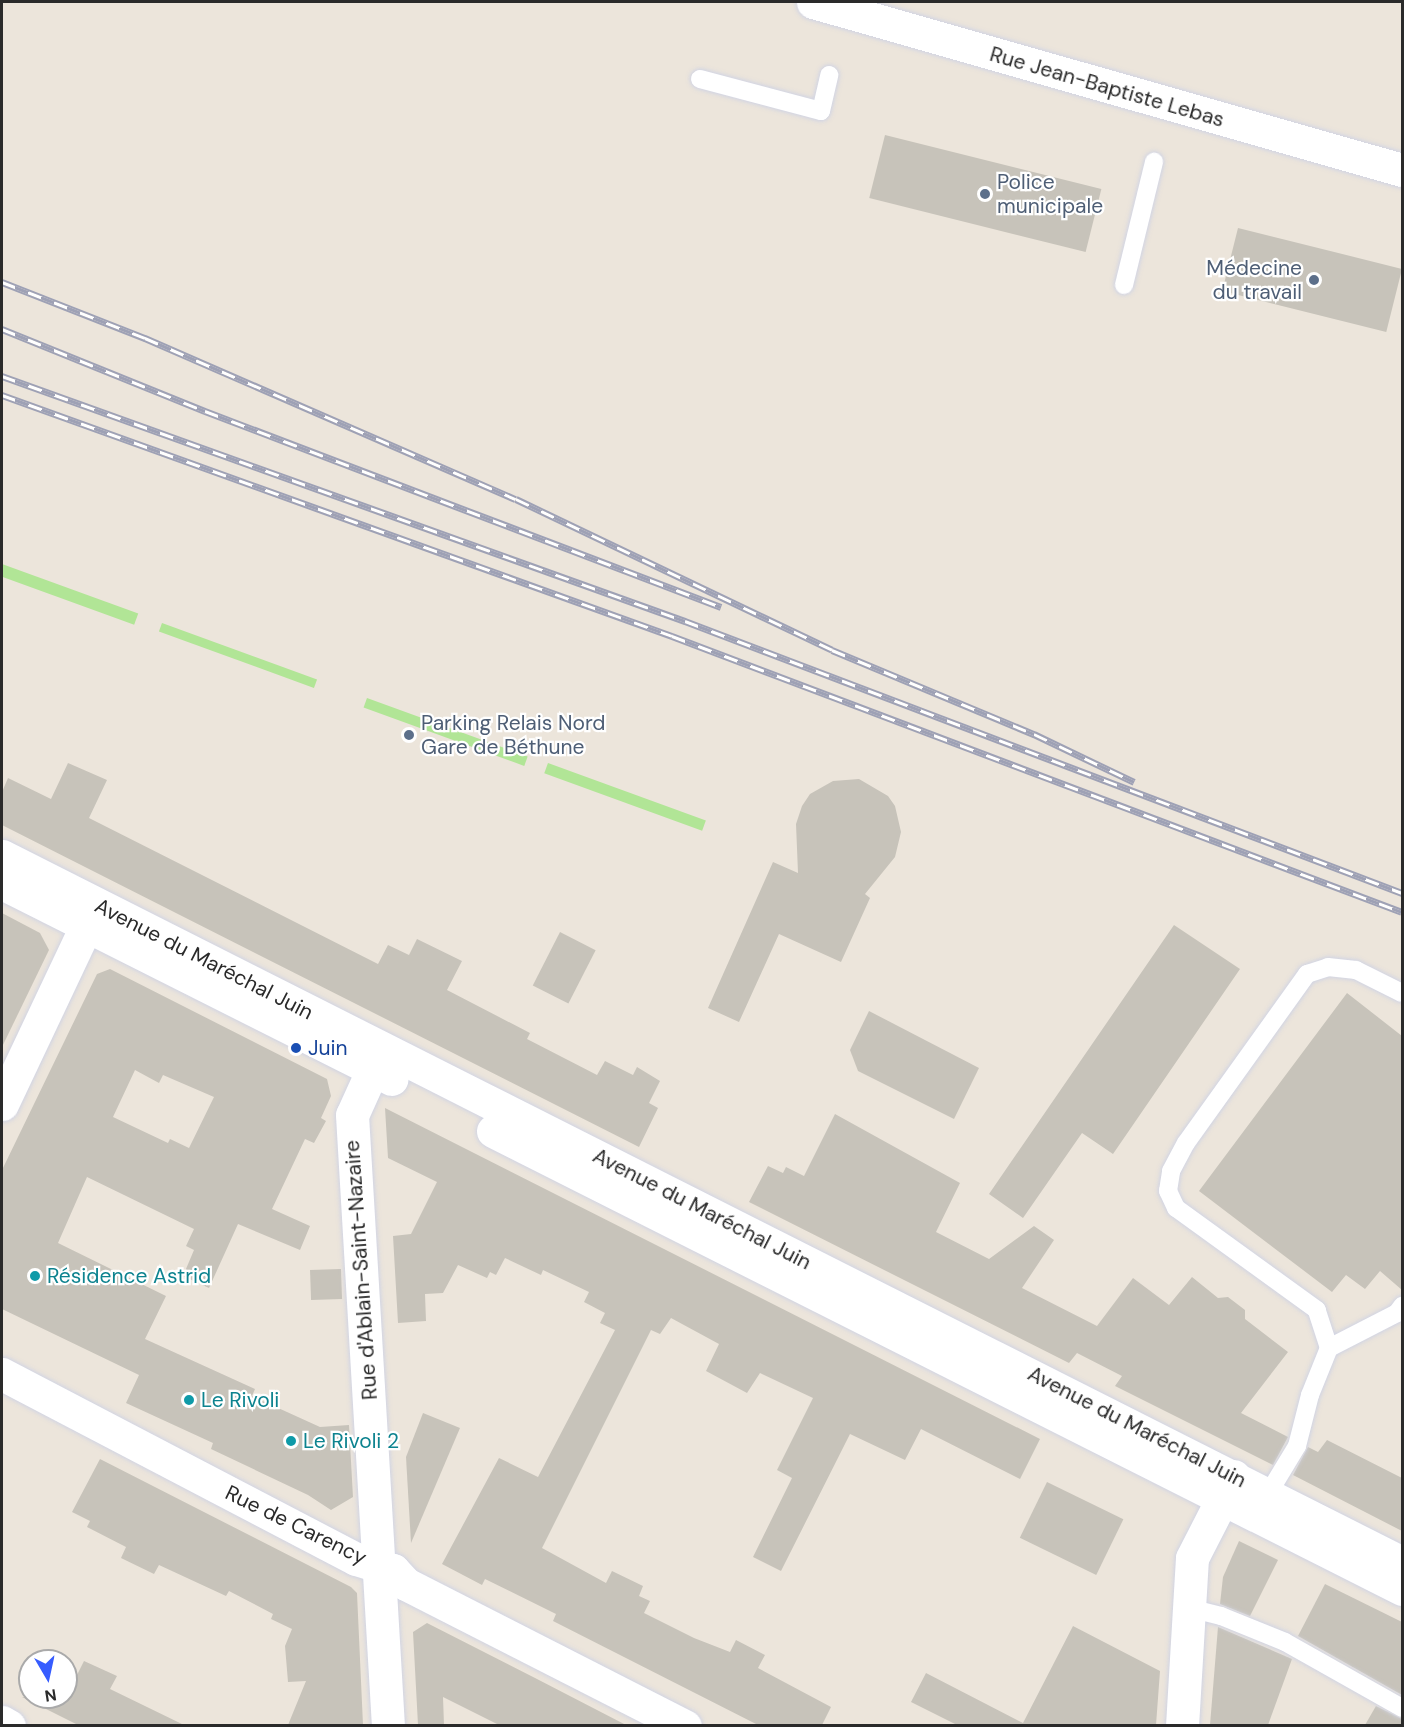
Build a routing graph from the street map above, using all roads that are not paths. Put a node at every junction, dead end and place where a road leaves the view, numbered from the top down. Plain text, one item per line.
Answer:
1 (813, 2) edge
2 (829, 75) dead end
3 (700, 79) dead end
4 (1154, 162) dead end
5 (1402, 170) edge
6 (1124, 285) dead end
7 (2, 856) edge
8 (2, 883) edge
9 (91, 915) junction
10 (1402, 993) edge
11 (376, 1059) junction
12 (2, 1104) edge
13 (1402, 1306) edge
14 (1329, 1348) junction
15 (2, 1374) edge
16 (1228, 1486) junction
17 (1268, 1494) junction
18 (1402, 1563) edge
19 (379, 1565) junction
20 (1402, 1589) edge
21 (1189, 1608) junction
22 (1402, 1708) edge
23 (2, 1722) edge
24 (9, 1725) edge
25 (388, 1725) edge
26 (685, 1725) edge
27 (1182, 1725) edge

1 - 5 street, Rue Jean-Baptiste Lebas
2 - 3 lane
4 - 6 lane
7 - 9 street, Avenue du Maréchal Juin
8 - 9 street, Avenue du Maréchal Juin
9 - 11 street, Avenue du Maréchal Juin
9 - 12 street
10 - 14 lane
11 - 16 street, Avenue du Maréchal Juin
11 - 19 street, Rue d'Ablain-Saint-Nazaire
13 - 14 lane
14 - 17 lane
15 - 19 street, Rue de Carency
16 - 17 street, Avenue du Maréchal Juin
16 - 20 street, Avenue du Maréchal Juin
16 - 21 street
17 - 18 street, Avenue du Maréchal Juin
19 - 25 street, Rue d'Ablain-Saint-Nazaire
19 - 26 street, Rue de Carency
21 - 22 lane
21 - 27 street
23 - 24 street

